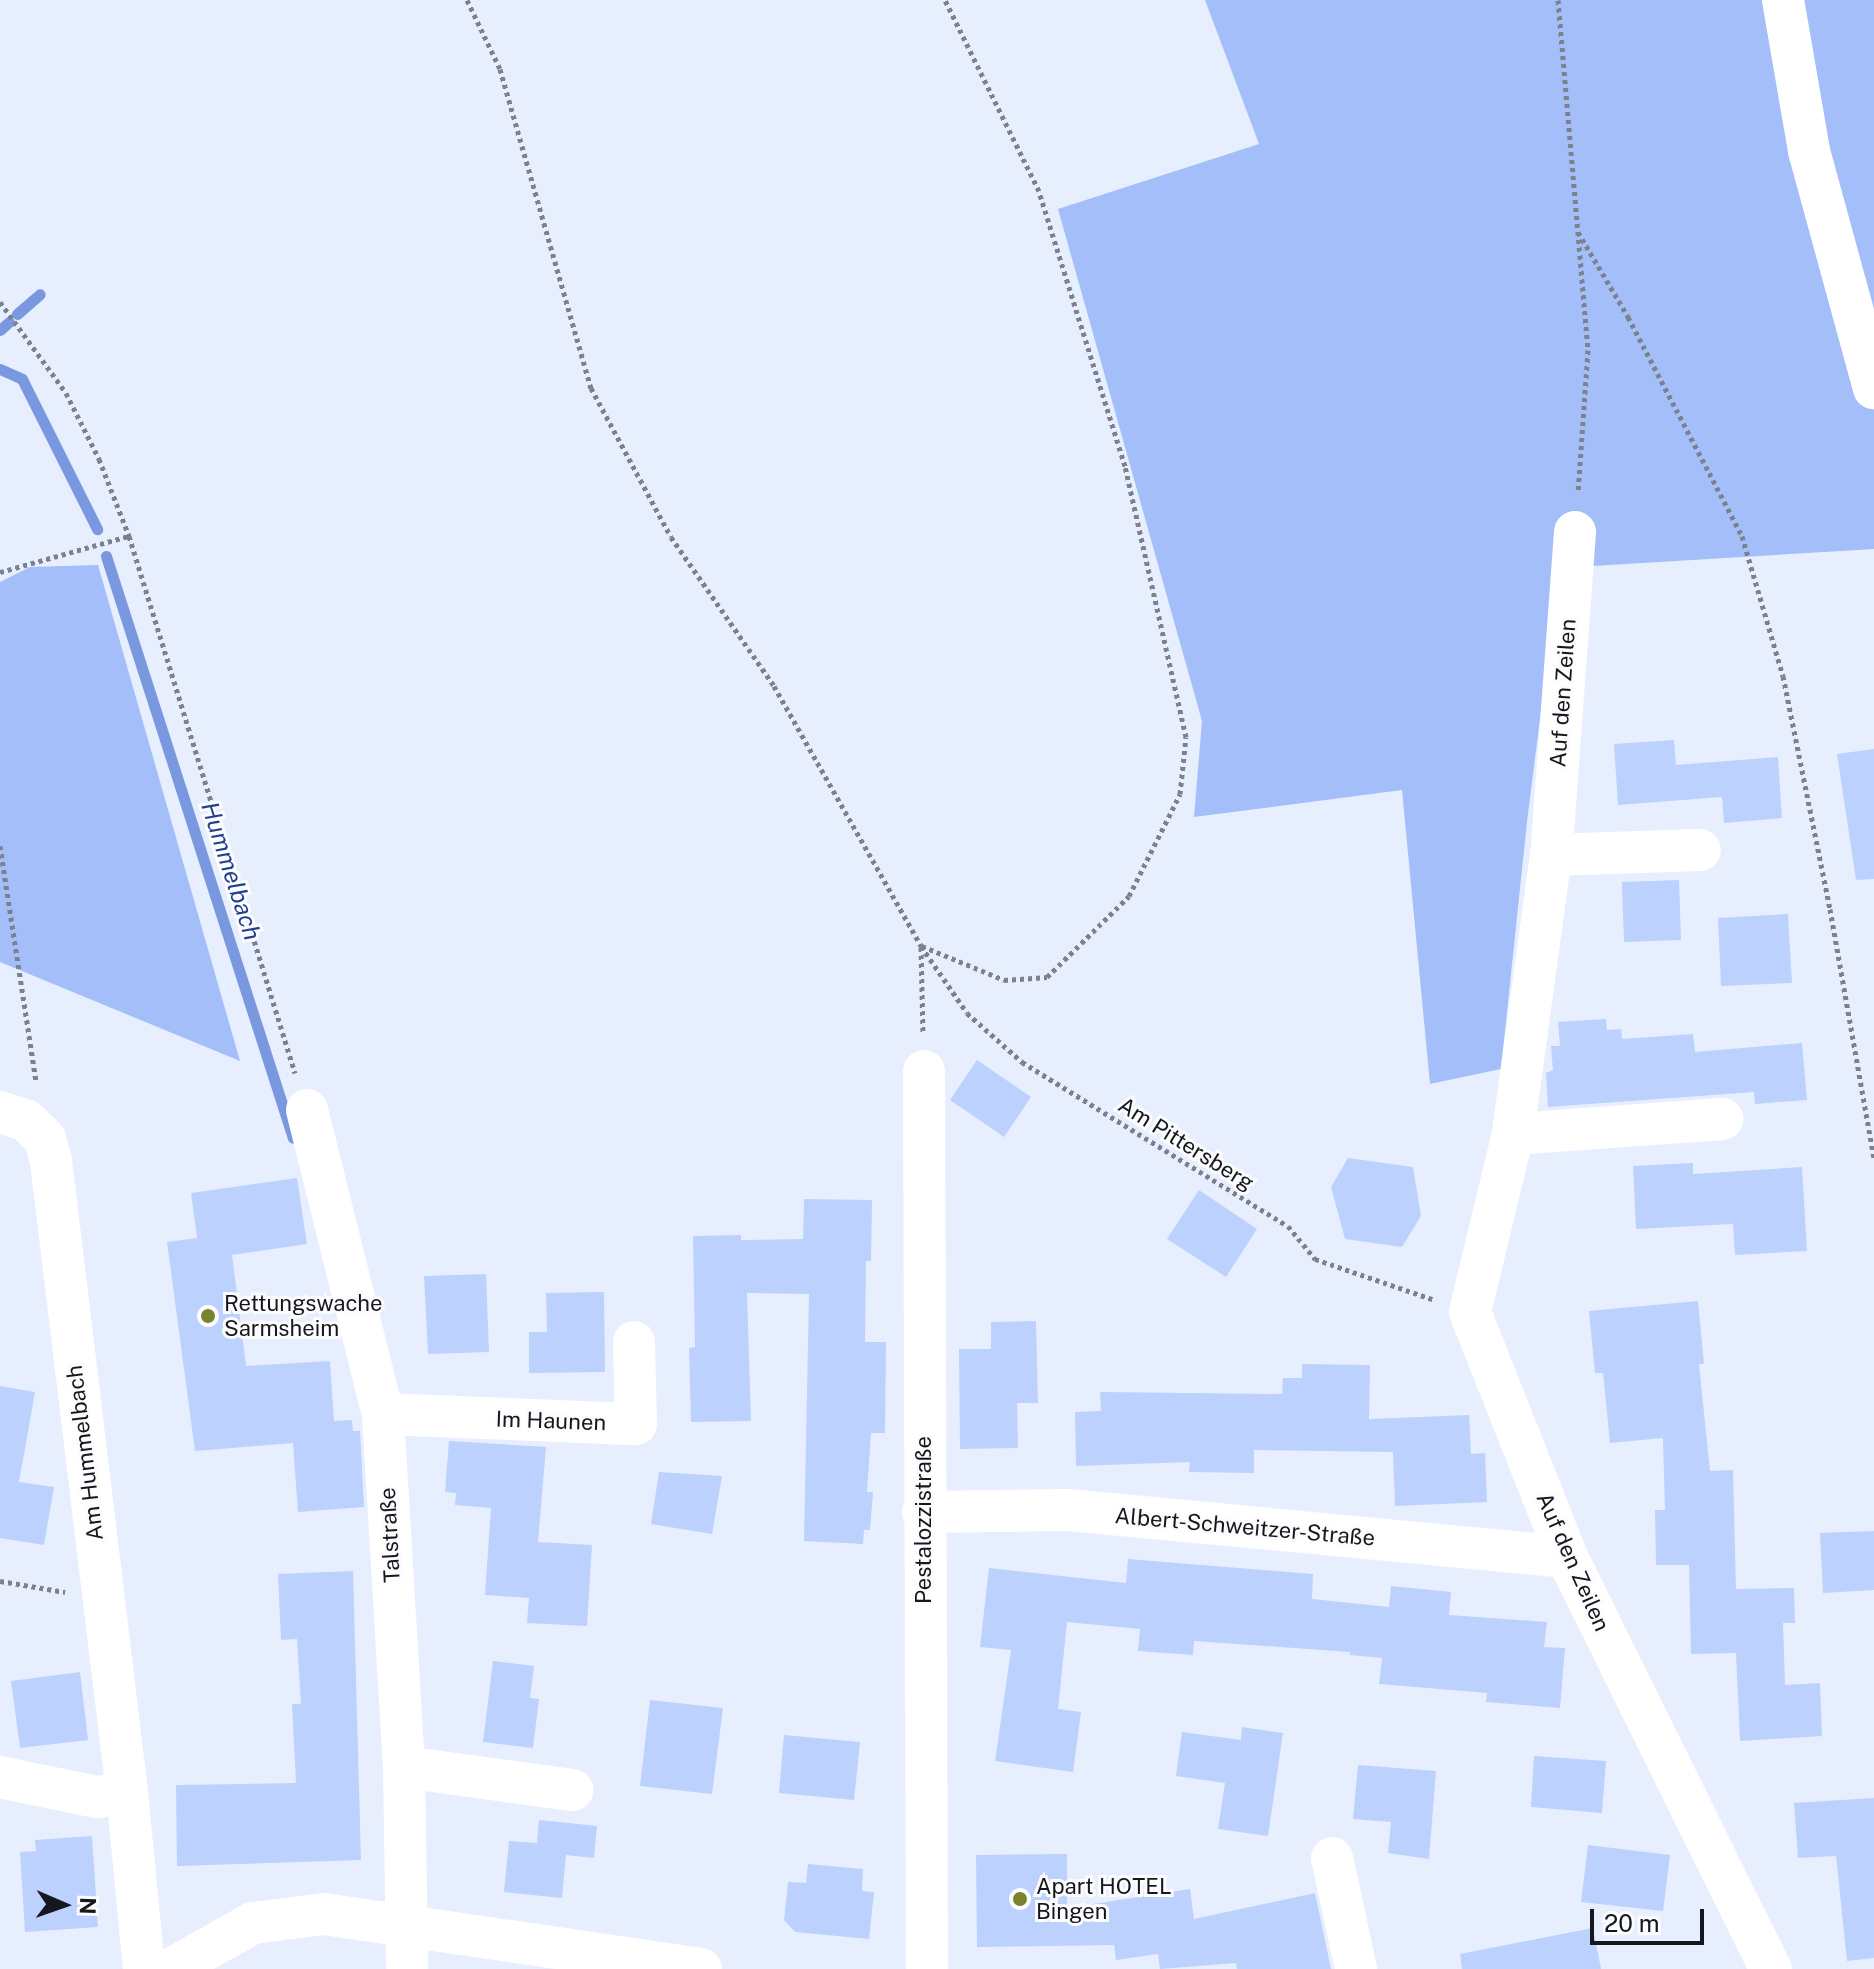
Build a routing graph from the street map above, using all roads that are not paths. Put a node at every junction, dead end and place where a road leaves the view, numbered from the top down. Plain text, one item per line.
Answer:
1 (1783, 0) edge
2 (1874, 388) edge
3 (1575, 532) road end
4 (1700, 850) dead end
5 (1551, 855) junction
6 (924, 1071) road end
7 (307, 1110) road end
8 (14, 1116) edge
9 (1722, 1119) dead end
10 (1513, 1134) junction
11 (634, 1342) dead end
12 (383, 1414) junction
13 (923, 1512) junction
14 (1567, 1557) junction
15 (404, 1767) junction
16 (0, 1777) edge
17 (572, 1790) dead end
18 (127, 1792) junction
19 (1332, 1858) dead end
20 (408, 1926) junction
21 (144, 1969) edge
22 (171, 1969) edge
23 (407, 1969) edge
24 (701, 1969) edge
25 (927, 1969) edge
26 (1356, 1969) edge
27 (1771, 1969) edge

1 - 2 street
3 - 5 street, Auf den Zeilen
4 - 5 street
5 - 10 street, Auf den Zeilen
6 - 13 street, Pestalozzistraße
7 - 12 street, Talstraße
8 - 18 street, Am Hummelbach
9 - 10 street
10 - 14 street, Auf den Zeilen
11 - 12 street, Im Haunen
12 - 15 street, Talstraße
13 - 14 street, Albert-Schweitzer-Straße
13 - 25 street, Pestalozzistraße
14 - 27 street, Auf den Zeilen
15 - 17 street
15 - 20 street, Talstraße
16 - 18 street
18 - 21 street, Am Hummelbach
19 - 26 street
20 - 22 street
20 - 23 street, Talstraße
20 - 24 street

